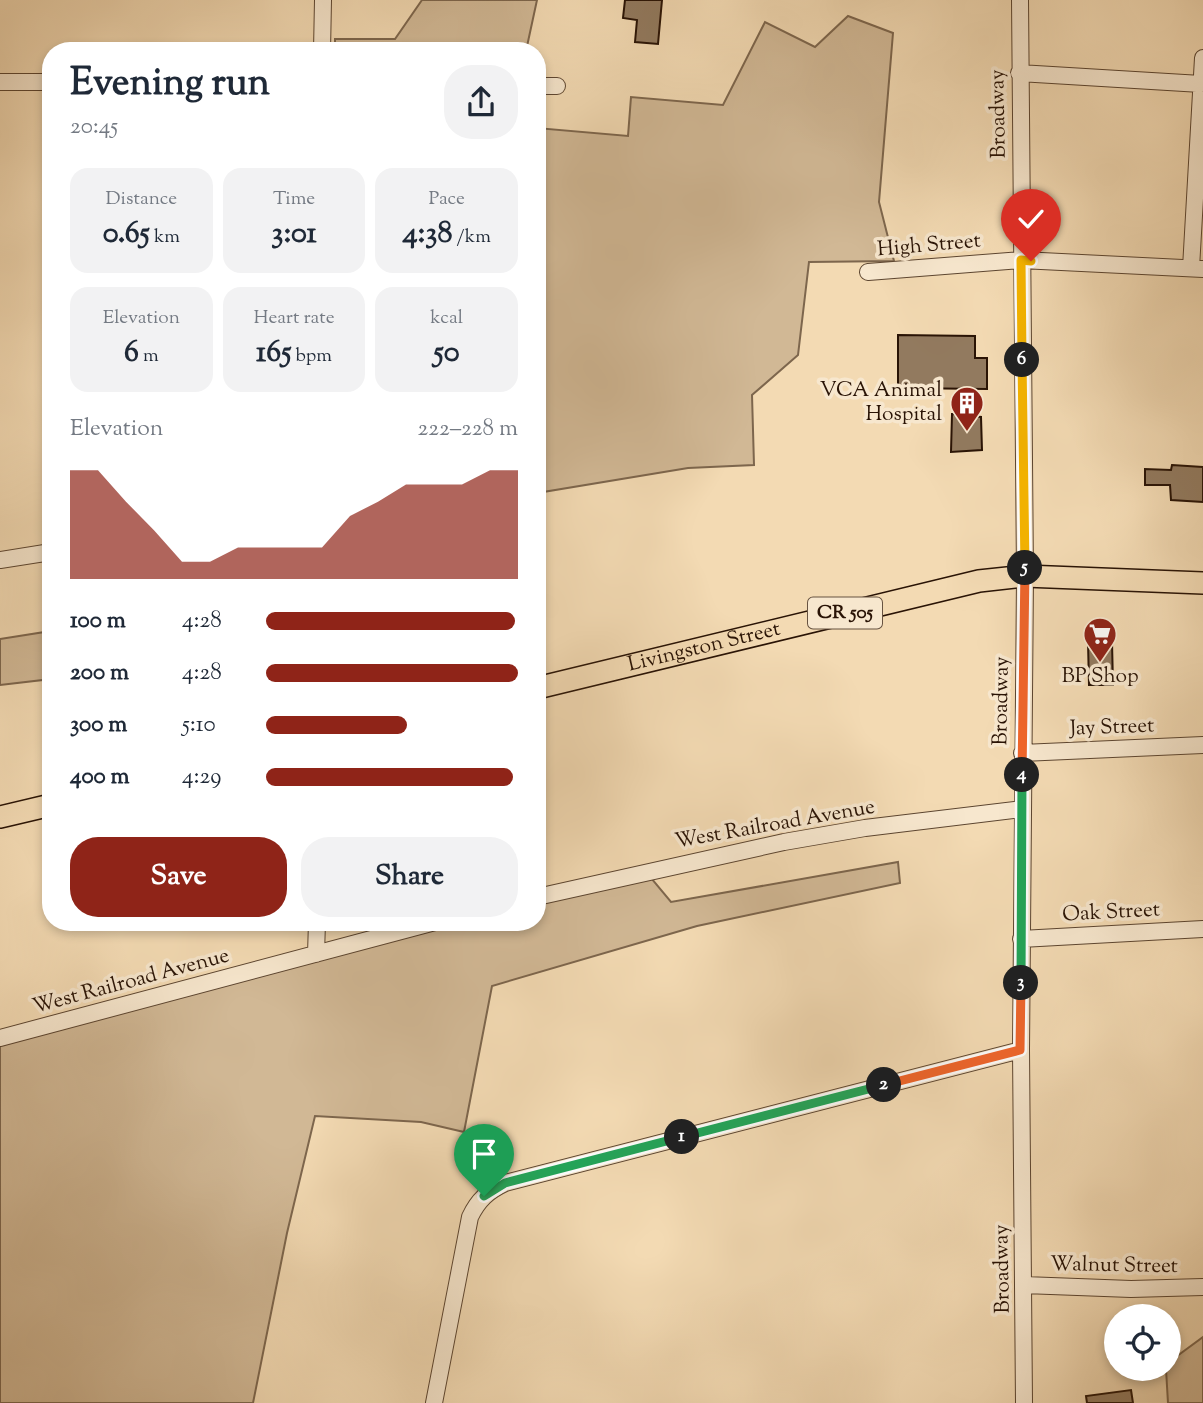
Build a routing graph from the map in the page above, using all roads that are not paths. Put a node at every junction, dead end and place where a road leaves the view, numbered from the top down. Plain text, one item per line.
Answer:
1 (323, 0) edge
2 (1020, 0) edge
3 (322, 42) edge
4 (1203, 58) edge
5 (1019, 73) junction
6 (0, 82) edge
7 (42, 82) edge
8 (1201, 84) junction
9 (546, 86) edge
10 (557, 86) dead end
11 (1021, 260) junction
12 (1197, 268) edge
13 (868, 272) dead end
14 (42, 553) edge
15 (0, 560) edge
16 (1025, 576) junction
17 (1203, 583) edge
18 (546, 686) edge
19 (1203, 746) edge
20 (1022, 753) junction
21 (42, 807) edge
22 (1022, 809) junction
23 (0, 817) edge
24 (546, 895) edge
25 (1203, 929) edge
26 (317, 931) edge
27 (402, 931) edge
28 (1021, 939) junction
29 (316, 954) junction
30 (0, 1038) edge
31 (1020, 1050) junction
32 (1024, 1286) junction
33 (1203, 1287) edge
34 (433, 1403) edge
35 (1024, 1403) edge

1 - 3 street
2 - 5 street, Broadway
4 - 8 street
5 - 8 street
5 - 11 street, Broadway
6 - 7 street
8 - 12 street
9 - 10 street
11 - 12 street, High Street
11 - 13 street, High Street
11 - 16 street, Broadway
14 - 15 street
16 - 17 main road, Livingston Street / CR 505
16 - 18 main road, Livingston Street / CR 505
16 - 20 street, Broadway
19 - 20 street, Jay Street
20 - 22 street, Broadway
21 - 23 main road
22 - 24 street, West Railroad Avenue
22 - 28 street, Broadway
25 - 28 street, Oak Street
26 - 29 street
27 - 29 street, West Railroad Avenue
28 - 31 street, Broadway
29 - 30 street, West Railroad Avenue
31 - 32 street, Broadway
31 - 34 street
32 - 33 street, Walnut Street
32 - 35 street, Broadway

